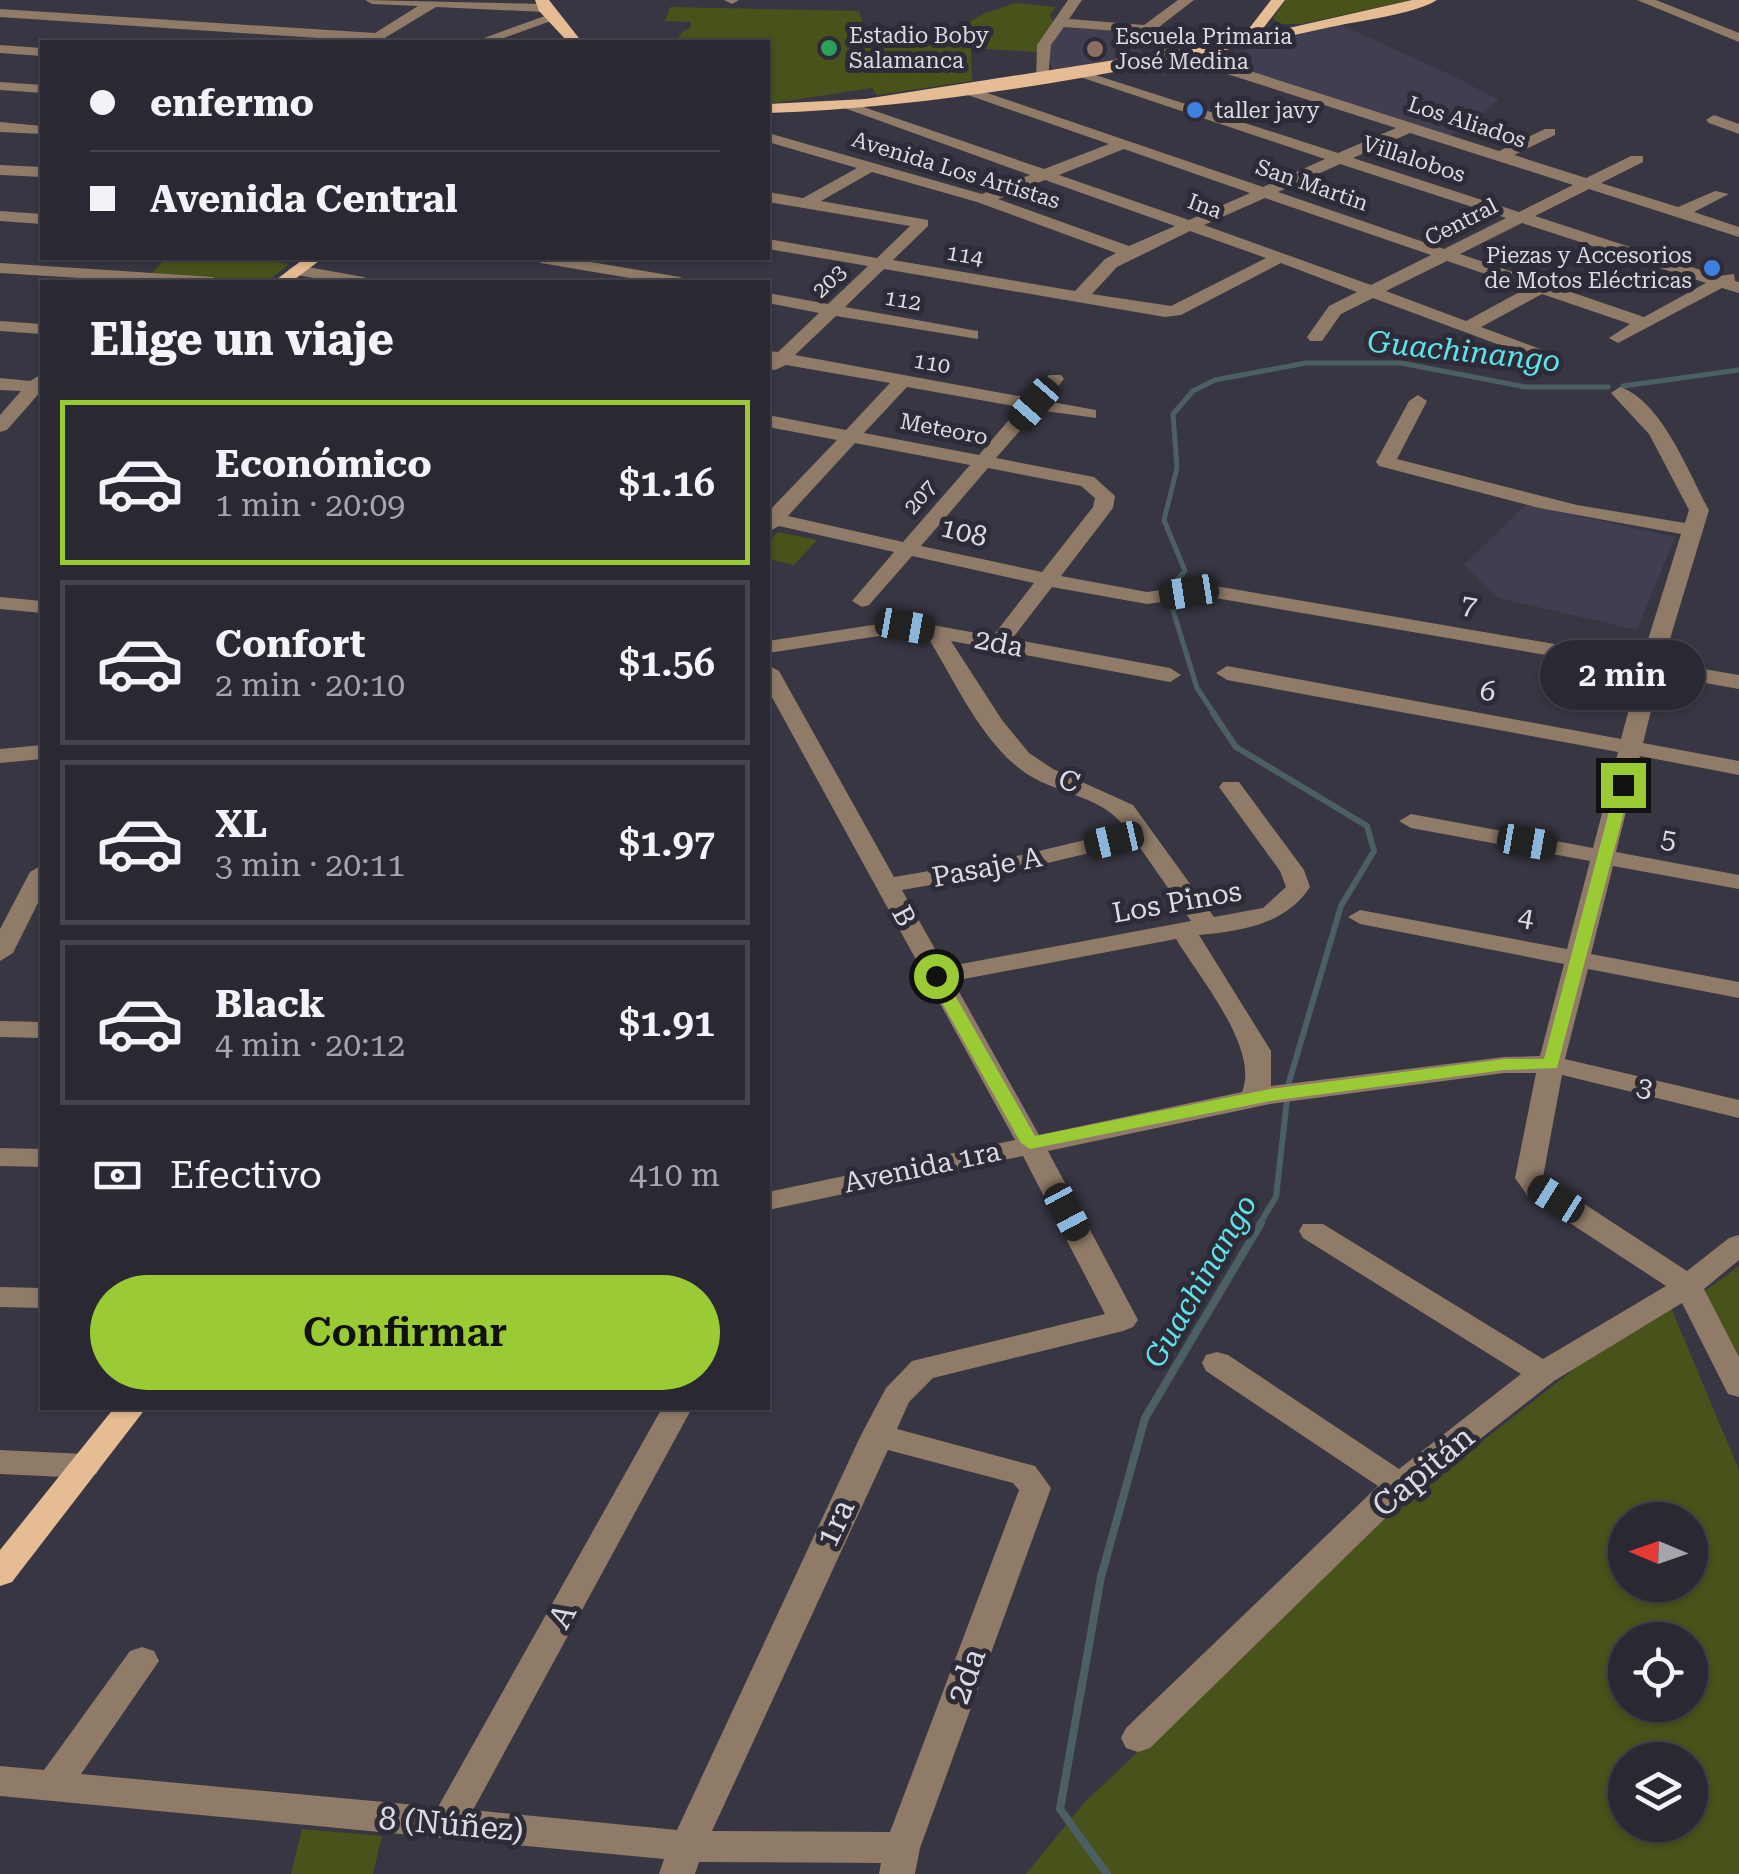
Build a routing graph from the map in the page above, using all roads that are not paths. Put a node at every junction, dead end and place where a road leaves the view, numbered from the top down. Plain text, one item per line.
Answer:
1 (372, 0) edge
2 (1075, 0) edge
3 (1176, 0) edge
4 (1187, 0) edge
5 (1278, 0) edge
6 (1430, 0) edge
7 (1644, 0) edge
8 (433, 3) junction
9 (547, 8) edge
10 (0, 14) edge
11 (1265, 18) junction
12 (1060, 22) junction
13 (1300, 28) junction
14 (1140, 29) junction
15 (1739, 38) edge
16 (373, 40) edge
17 (484, 40) edge
18 (573, 40) edge
19 (1247, 40) junction
20 (0, 49) edge
21 (40, 52) edge
22 (1175, 56) junction
23 (1075, 73) junction
24 (1041, 78) junction
25 (0, 86) edge
26 (40, 89) edge
27 (966, 90) junction
28 (844, 104) junction
29 (770, 109) edge
30 (1714, 120) dead end
31 (0, 127) edge
32 (1410, 127) junction
33 (1739, 128) edge
34 (40, 130) edge
35 (1550, 132) dead end
36 (770, 137) edge
37 (1124, 144) junction
38 (1500, 156) junction
39 (1337, 158) junction
40 (1637, 159) dead end
41 (870, 166) junction
42 (0, 170) edge
43 (40, 172) edge
44 (1046, 174) junction
45 (1588, 184) junction
46 (1266, 193) junction
47 (1721, 194) dead end
48 (770, 197) edge
49 (983, 199) junction
50 (804, 204) junction
51 (1679, 213) junction
52 (0, 216) edge
53 (1520, 218) junction
54 (40, 219) edge
55 (1190, 225) junction
56 (1739, 232) edge
57 (770, 244) edge
58 (1130, 252) junction
59 (1446, 255) junction
60 (1280, 257) junction
61 (155, 260) edge
62 (313, 260) edge
63 (569, 260) edge
64 (610, 263) edge
65 (880, 264) junction
66 (0, 268) edge
67 (296, 270) junction
68 (1739, 272) edge
69 (136, 280) edge
70 (284, 280) edge
71 (353, 280) edge
72 (589, 280) edge
73 (673, 280) edge
74 (1720, 282) junction
75 (1540, 288) junction
76 (1739, 288) edge
77 (1371, 292) junction
78 (770, 298) edge
79 (1080, 298) junction
80 (832, 310) junction
81 (1644, 323) junction
82 (0, 326) edge
83 (1468, 327) junction
84 (40, 329) edge
85 (972, 335) dead end
86 (1316, 337) dead end
87 (1618, 338) dead end
88 (1548, 358) dead end
89 (772, 362) edge
90 (1055, 379) dead end
91 (904, 380) junction
92 (39, 383) edge
93 (0, 384) edge
94 (1620, 393) dead end
95 (1418, 402) dead end
96 (1034, 404) junction
97 (1090, 414) dead end
98 (770, 421) edge
99 (0, 426) edge
100 (850, 436) junction
101 (984, 462) junction
102 (770, 521) edge
103 (1695, 530) junction
104 (910, 547) junction
105 (1048, 580) junction
106 (1147, 598) joint
107 (862, 601) dead end
108 (0, 603) edge
109 (40, 608) edge
110 (934, 631) junction
111 (998, 643) junction
112 (770, 647) edge
113 (1653, 667) junction
114 (1227, 673) dead end
115 (770, 675) edge
116 (1170, 675) dead end
117 (1739, 682) edge
118 (1632, 749) junction
119 (40, 752) edge
120 (0, 756) edge
121 (1739, 768) edge
122 (1231, 786) dead end
123 (1411, 821) dead end
124 (1144, 833) junction
125 (1604, 857) junction
126 (40, 876) edge
127 (1739, 882) edge
128 (888, 885) junction
129 (21, 916) edge
130 (1360, 917) dead end
131 (1196, 929) junction
132 (0, 953) edge
133 (1580, 957) junction
134 (936, 976) junction
135 (1739, 990) edge
136 (0, 1029) edge
137 (40, 1030) edge
138 (1551, 1064) junction
139 (1261, 1097) junction
140 (1739, 1109) edge
141 (1030, 1143) junction
142 (0, 1157) edge
143 (40, 1158) edge
144 (770, 1201) edge
145 (1312, 1231) dead end
146 (1739, 1245) edge
147 (1688, 1286) junction
148 (0, 1296) edge
149 (40, 1298) edge
150 (1122, 1320) joint
151 (1217, 1363) dead end
152 (1543, 1373) junction
153 (1739, 1386) edge
154 (129, 1410) edge
155 (676, 1410) edge
156 (876, 1435) junction
157 (0, 1462) edge
158 (85, 1466) junction
159 (1400, 1486) junction
160 (0, 1574) edge
161 (142, 1661) dead end
162 (1138, 1738) dead end
163 (0, 1781) edge
164 (54, 1786) junction
165 (448, 1824) junction
166 (682, 1860) edge
167 (900, 1861) edge

1 - 8 street
2 - 12 street
3 - 14 street
4 - 14 street
5 - 11 main road
6 - 13 main road
7 - 15 street
8 - 9 street
8 - 16 street
9 - 17 street
9 - 18 main road
10 - 16 street
11 - 13 main road
11 - 19 main road
12 - 14 street
12 - 24 street
13 - 19 main road
14 - 22 street
19 - 22 main road
20 - 21 street
22 - 23 main road
22 - 32 street, Los Aliados
23 - 24 main road
23 - 39 street, Villalobos
24 - 27 main road
25 - 26 street
27 - 28 main road
27 - 37 street, San Martin
28 - 29 main road
28 - 44 street, Ina
30 - 33 street
31 - 34 street
32 - 38 street, Los Aliados
32 - 39 street
35 - 38 street
36 - 41 street, Avenida Los Artistas
37 - 44 street
37 - 46 street, San Martin
38 - 45 street, Los Aliados
39 - 46 street
39 - 53 street, Villalobos
40 - 45 street, Central
41 - 49 street, Avenida Los Artistas
41 - 50 street
42 - 43 street
44 - 49 street
44 - 55 street, Ina
45 - 51 street, Los Aliados
45 - 53 street, Central
46 - 55 street
46 - 59 street, San Martin
47 - 51 street
48 - 50 street
49 - 58 street, Avenida Los Artistas
50 - 65 street, 203
51 - 56 street, Los Aliados
52 - 54 street
53 - 59 street, Central
53 - 74 street, Villalobos
55 - 58 street
55 - 60 street, Ina
57 - 65 street, 114
58 - 79 street
59 - 75 street, San Martin
59 - 77 street, Central
60 - 77 street, Ina
60 - 79 street, 114
61 - 69 street
62 - 67 main road
63 - 64 street
64 - 72 street
64 - 73 street
65 - 79 street, 114
65 - 80 street, 203
66 - 69 street
67 - 70 main road
67 - 71 street
68 - 74 street
74 - 76 street, Villalobos
74 - 81 street
75 - 81 street, San Martin
75 - 83 street
77 - 83 street, Ina
77 - 86 street, Central
78 - 80 street, 112
80 - 85 street, 112
80 - 89 street, 203
81 - 87 street
82 - 84 street
83 - 88 street, Ina
89 - 91 street, 110
90 - 96 street, 207
91 - 96 street, 110
91 - 100 street
92 - 93 street
92 - 99 street
94 - 103 street
95 - 103 street
96 - 97 street, 110
96 - 101 street, 207
98 - 100 street, Meteoro
100 - 101 street, Meteoro
100 - 102 street
101 - 104 street, 207
101 - 105 street, Meteoro
102 - 104 street, 108
103 - 113 street
104 - 105 street, 108
104 - 107 street, 207
105 - 106 street, 108
105 - 111 street
106 - 113 street, 7
108 - 109 street
110 - 111 street, 2da
110 - 112 street, 2da
110 - 124 street, C
111 - 116 street, 2da
113 - 117 street, 7
113 - 118 street
114 - 118 street, 6
115 - 128 street, B
118 - 121 street, 6
118 - 125 street
119 - 120 street
122 - 131 street, Los Pinos
123 - 125 street, 5
124 - 128 street, Pasaje A
124 - 131 street, C
125 - 127 street, 5
125 - 133 street
126 - 129 street
128 - 134 street, B
129 - 132 street
130 - 133 street, 4
131 - 134 street, Los Pinos
131 - 139 street, C
133 - 135 street, 4
133 - 138 street
134 - 141 street, B
136 - 137 street
138 - 139 street, Avenida 1ra
138 - 140 street, 3
138 - 147 street
139 - 141 street, Avenida 1ra
141 - 144 street, Avenida 1ra
141 - 150 street, B
142 - 143 street
145 - 152 street
146 - 147 street, Capitán
147 - 152 street, Capitán
147 - 153 street
148 - 149 street
150 - 156 street, 1ra
151 - 159 street
152 - 159 street, Capitán
154 - 158 main road
155 - 165 street, A
156 - 166 street, 1ra
156 - 167 street, 2da
157 - 158 street
158 - 160 main road
159 - 162 street, Capitán
161 - 164 street
163 - 164 street, 8 (Núñez)
164 - 165 street, 8 (Núñez)
165 - 166 street, 8 (Núñez)
166 - 167 street, 8 (Núñez)

